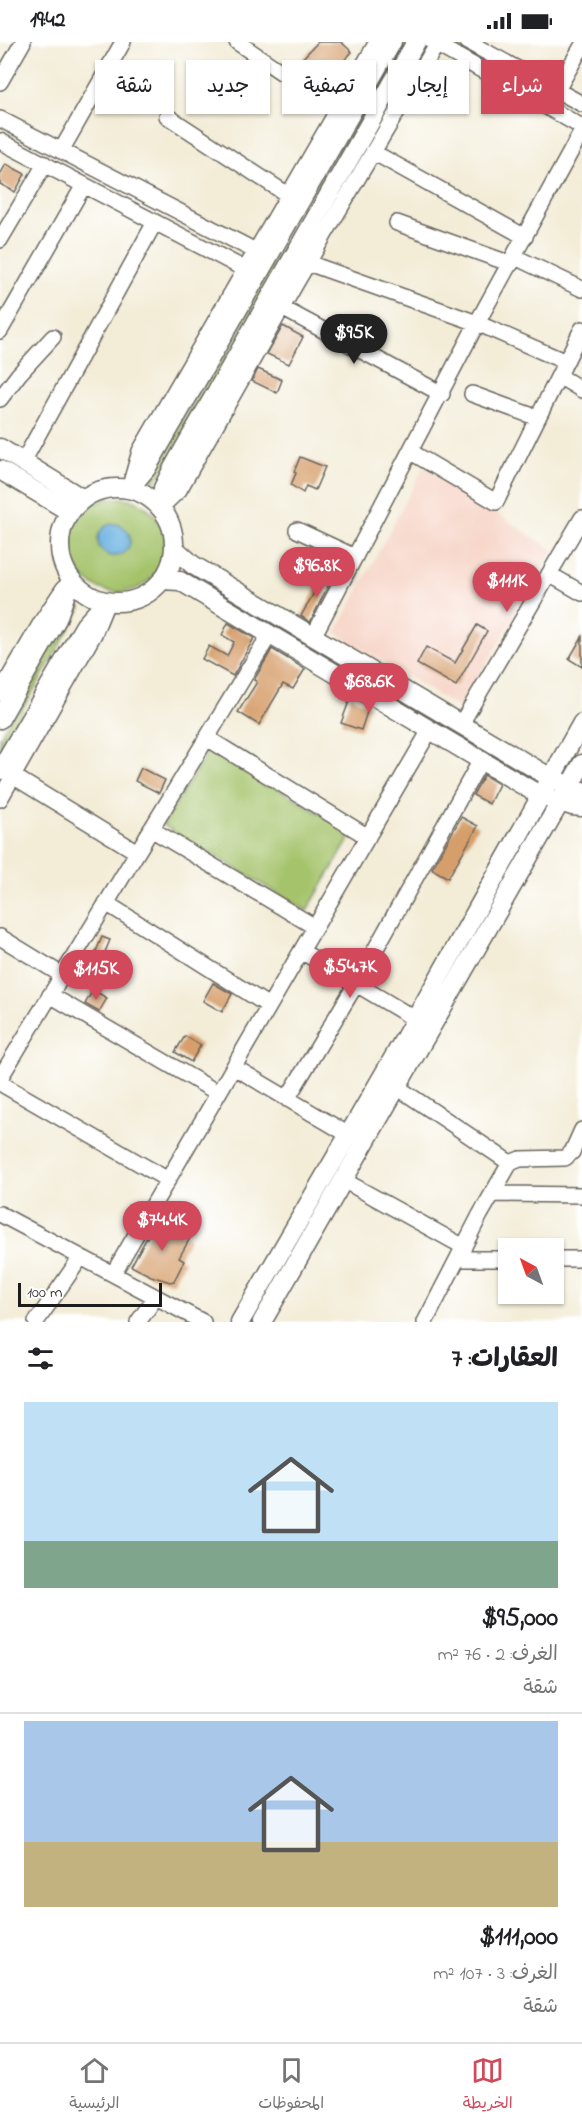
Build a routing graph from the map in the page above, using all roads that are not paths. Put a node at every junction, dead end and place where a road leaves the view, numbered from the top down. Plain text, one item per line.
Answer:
1 (23, 42) edge
2 (123, 42) edge
3 (237, 42) edge
4 (377, 42) edge
5 (392, 42) edge
6 (416, 42) edge
7 (468, 42) edge
8 (436, 43) edge
9 (582, 46) edge
10 (366, 60) edge
11 (501, 60) edge
12 (282, 73) edge
13 (564, 78) edge
14 (0, 82) edge
15 (564, 94) edge
16 (579, 102) edge
17 (335, 114) edge
18 (167, 116) dead end
19 (566, 118) junction
20 (0, 120) edge
21 (582, 129) edge
22 (0, 141) edge
23 (61, 151) junction
24 (373, 152) junction
25 (45, 164) junction
26 (84, 185) junction
27 (288, 195) junction
28 (155, 222) junction
29 (396, 223) dead end
30 (525, 237) junction
31 (0, 240) edge
32 (261, 254) junction
33 (513, 261) junction
34 (308, 263) junction
35 (251, 272) junction
36 (582, 289) edge
37 (282, 308) junction
38 (477, 323) junction
39 (582, 329) edge
40 (0, 331) edge
41 (52, 337) dead end
42 (562, 369) junction
43 (582, 390) edge
44 (442, 394) junction
45 (472, 394) dead end
46 (0, 399) edge
47 (538, 418) junction
48 (0, 448) edge
49 (411, 452) junction
50 (22, 462) junction
51 (0, 470) edge
52 (129, 489) junction
53 (83, 499) junction
54 (160, 508) junction
55 (70, 512) junction
56 (582, 518) edge
57 (297, 530) dead end
58 (174, 548) junction
59 (355, 557) junction
60 (549, 574) junction
61 (70, 579) junction
62 (162, 580) junction
63 (582, 593) edge
64 (107, 601) junction
65 (270, 634) junction
66 (314, 635) junction
67 (381, 675) junction
68 (0, 693) edge
69 (369, 693) junction
70 (0, 719) edge
71 (582, 723) edge
72 (462, 724) junction
73 (430, 730) junction
74 (207, 738) junction
75 (481, 760) junction
76 (582, 764) edge
77 (7, 773) edge
78 (551, 778) junction
79 (576, 788) edge
80 (541, 796) junction
81 (0, 799) edge
82 (560, 803) junction
83 (582, 807) edge
84 (152, 829) junction
85 (368, 837) junction
86 (137, 852) junction
87 (106, 903) junction
88 (315, 927) junction
89 (0, 937) edge
90 (302, 951) junction
91 (62, 975) junction
92 (356, 984) junction
93 (50, 995) junction
94 (269, 1006) junction
95 (416, 1019) junction
96 (234, 1067) junction
97 (0, 1078) edge
98 (0, 1083) edge
99 (397, 1087) junction
100 (218, 1093) junction
101 (287, 1099) junction
102 (582, 1130) edge
103 (349, 1135) junction
104 (510, 1163) junction
105 (168, 1180) junction
106 (343, 1180) junction
107 (493, 1194) junction
108 (582, 1195) edge
109 (0, 1214) edge
110 (461, 1253) junction
111 (81, 1257) junction
112 (498, 1258) edge
113 (564, 1259) edge
114 (582, 1259) edge
115 (113, 1274) junction
116 (156, 1297) junction
117 (36, 1322) edge
118 (138, 1322) edge
119 (203, 1322) edge
120 (240, 1322) edge
121 (262, 1322) edge
122 (425, 1322) edge

1 - 14 street
2 - 23 street
3 - 12 street
4 - 10 street
5 - 32 main road
6 - 54 main road
7 - 11 street
8 - 19 street
8 - 24 street
9 - 13 street
15 - 16 street
16 - 19 street
17 - 27 street
18 - 27 street
19 - 21 street
20 - 23 street
21 - 30 street
22 - 25 street
23 - 32 street
24 - 30 street
24 - 34 street
25 - 26 street
25 - 31 street
26 - 28 street
26 - 40 street
27 - 32 street
28 - 35 street
28 - 50 street
29 - 33 street
30 - 33 street
32 - 35 main road
33 - 36 street
33 - 38 street
34 - 37 street
34 - 38 street
35 - 52 main road
37 - 44 street
37 - 54 street
38 - 42 street
38 - 44 street
39 - 42 street
41 - 46 street
42 - 43 street
42 - 47 street
44 - 49 street
45 - 47 street
47 - 49 street
48 - 50 main road
49 - 59 street
50 - 53 main road
51 - 55 main road
52 - 53 main road
52 - 54 main road
53 - 55 main road
54 - 58 main road
55 - 61 main road
56 - 60 street
57 - 59 street
58 - 62 main road
58 - 66 main road
59 - 66 street
60 - 63 street
60 - 72 street
61 - 64 main road
61 - 68 street
61 - 70 main road
62 - 64 main road
62 - 65 main road
64 - 77 main road
65 - 69 main road
65 - 74 street
66 - 67 main road
67 - 69 main road
67 - 72 main road
69 - 73 main road
71 - 78 main road
72 - 78 main road
73 - 75 main road
73 - 85 street
74 - 84 street
74 - 85 street
75 - 80 main road
75 - 92 street
76 - 79 main road
77 - 81 street
77 - 86 street
78 - 79 main road
78 - 80 main road
79 - 82 main road
80 - 82 main road
80 - 95 main road
82 - 83 main road
82 - 99 main road
84 - 86 street
84 - 88 street
85 - 88 street
86 - 87 street
87 - 91 street
87 - 94 street
88 - 90 street
89 - 91 street
90 - 92 street
90 - 94 street
91 - 93 street
92 - 95 street
92 - 101 street
93 - 97 street
93 - 100 street
94 - 96 street
95 - 103 main road
96 - 100 street
96 - 101 street
98 - 105 street
99 - 104 street
99 - 106 main road
100 - 105 street
101 - 103 street
102 - 104 street
103 - 120 main road
104 - 107 street
105 - 115 street
106 - 110 street
106 - 121 main road
107 - 108 street
107 - 110 street
109 - 111 street
110 - 112 street
110 - 122 street
111 - 115 street
111 - 117 street
113 - 114 street
115 - 116 street
116 - 118 street
116 - 119 street

